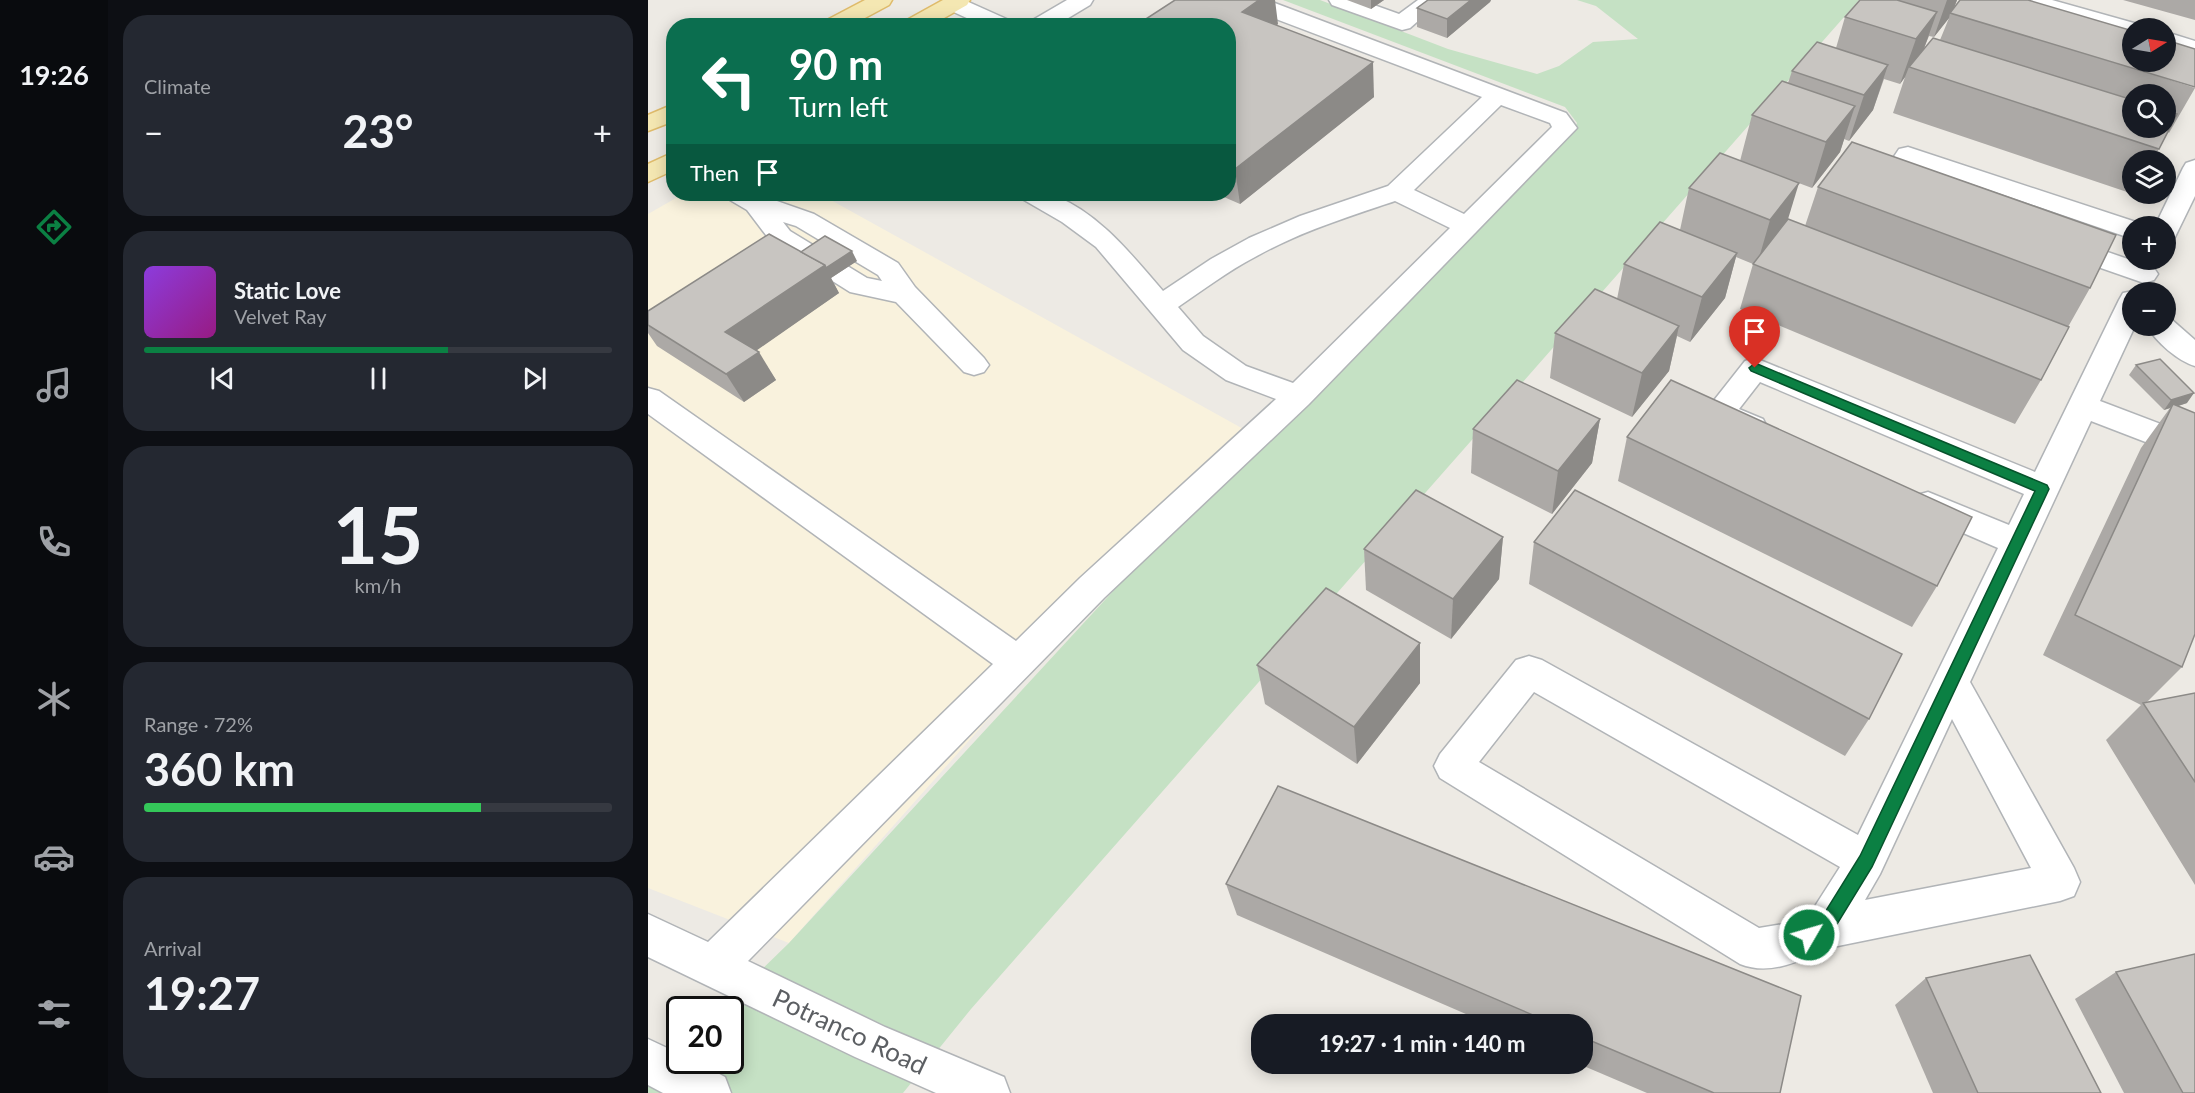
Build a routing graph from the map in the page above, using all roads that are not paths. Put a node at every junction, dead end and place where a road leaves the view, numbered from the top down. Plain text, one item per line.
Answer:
1 (1082, 0) edge
2 (1247, 0) edge
3 (1340, 0) edge
4 (1431, 0) edge
5 (877, 1) edge
6 (956, 2) edge
7 (2021, 5) edge
8 (847, 18) edge
9 (927, 18) edge
10 (988, 18) edge
11 (1052, 18) edge
12 (2122, 28) edge
13 (2176, 42) edge
14 (2195, 48) edge
15 (1498, 95) junction
16 (666, 115) edge
17 (648, 124) edge
18 (666, 164) edge
19 (2195, 168) edge
20 (648, 174) edge
21 (1397, 192) junction
22 (1921, 197) edge
23 (753, 201) edge
24 (1045, 201) edge
25 (2173, 216) edge
26 (1467, 226) junction
27 (2122, 226) edge
28 (2044, 239) edge
29 (2141, 281) edge
30 (1161, 306) junction
31 (2173, 336) edge
32 (2195, 356) edge
33 (974, 365) dead end
34 (1298, 396) junction
35 (648, 399) edge
36 (2082, 406) junction
37 (1783, 441) edge
38 (2195, 449) edge
39 (2043, 489) junction
40 (1900, 492) edge
41 (2017, 542) junction
42 (1018, 663) junction
43 (1951, 682) junction
44 (1866, 861) junction
45 (1825, 928) junction
46 (648, 935) edge
47 (713, 967) junction
48 (648, 1061) edge
49 (709, 1093) edge
50 (988, 1093) edge

1 - 11 street
2 - 15 street
3 - 4 street
5 - 8 main road
6 - 9 main road
6 - 10 street
7 - 12 street
13 - 14 street
15 - 21 street
15 - 26 street
16 - 17 main road
18 - 20 main road
19 - 25 street
21 - 26 street
21 - 30 street
22 - 27 street
23 - 33 street
24 - 30 street
26 - 34 street
28 - 29 street
29 - 36 street
30 - 34 street
31 - 32 street
34 - 42 street
35 - 42 street
36 - 38 street
36 - 39 street
37 - 39 street
39 - 41 street
40 - 41 street
41 - 43 street
42 - 47 street
43 - 44 street
43 - 45 street
44 - 45 street
44 - 45 street
46 - 47 street, Potranco Road
47 - 50 street, Potranco Road
48 - 49 street

